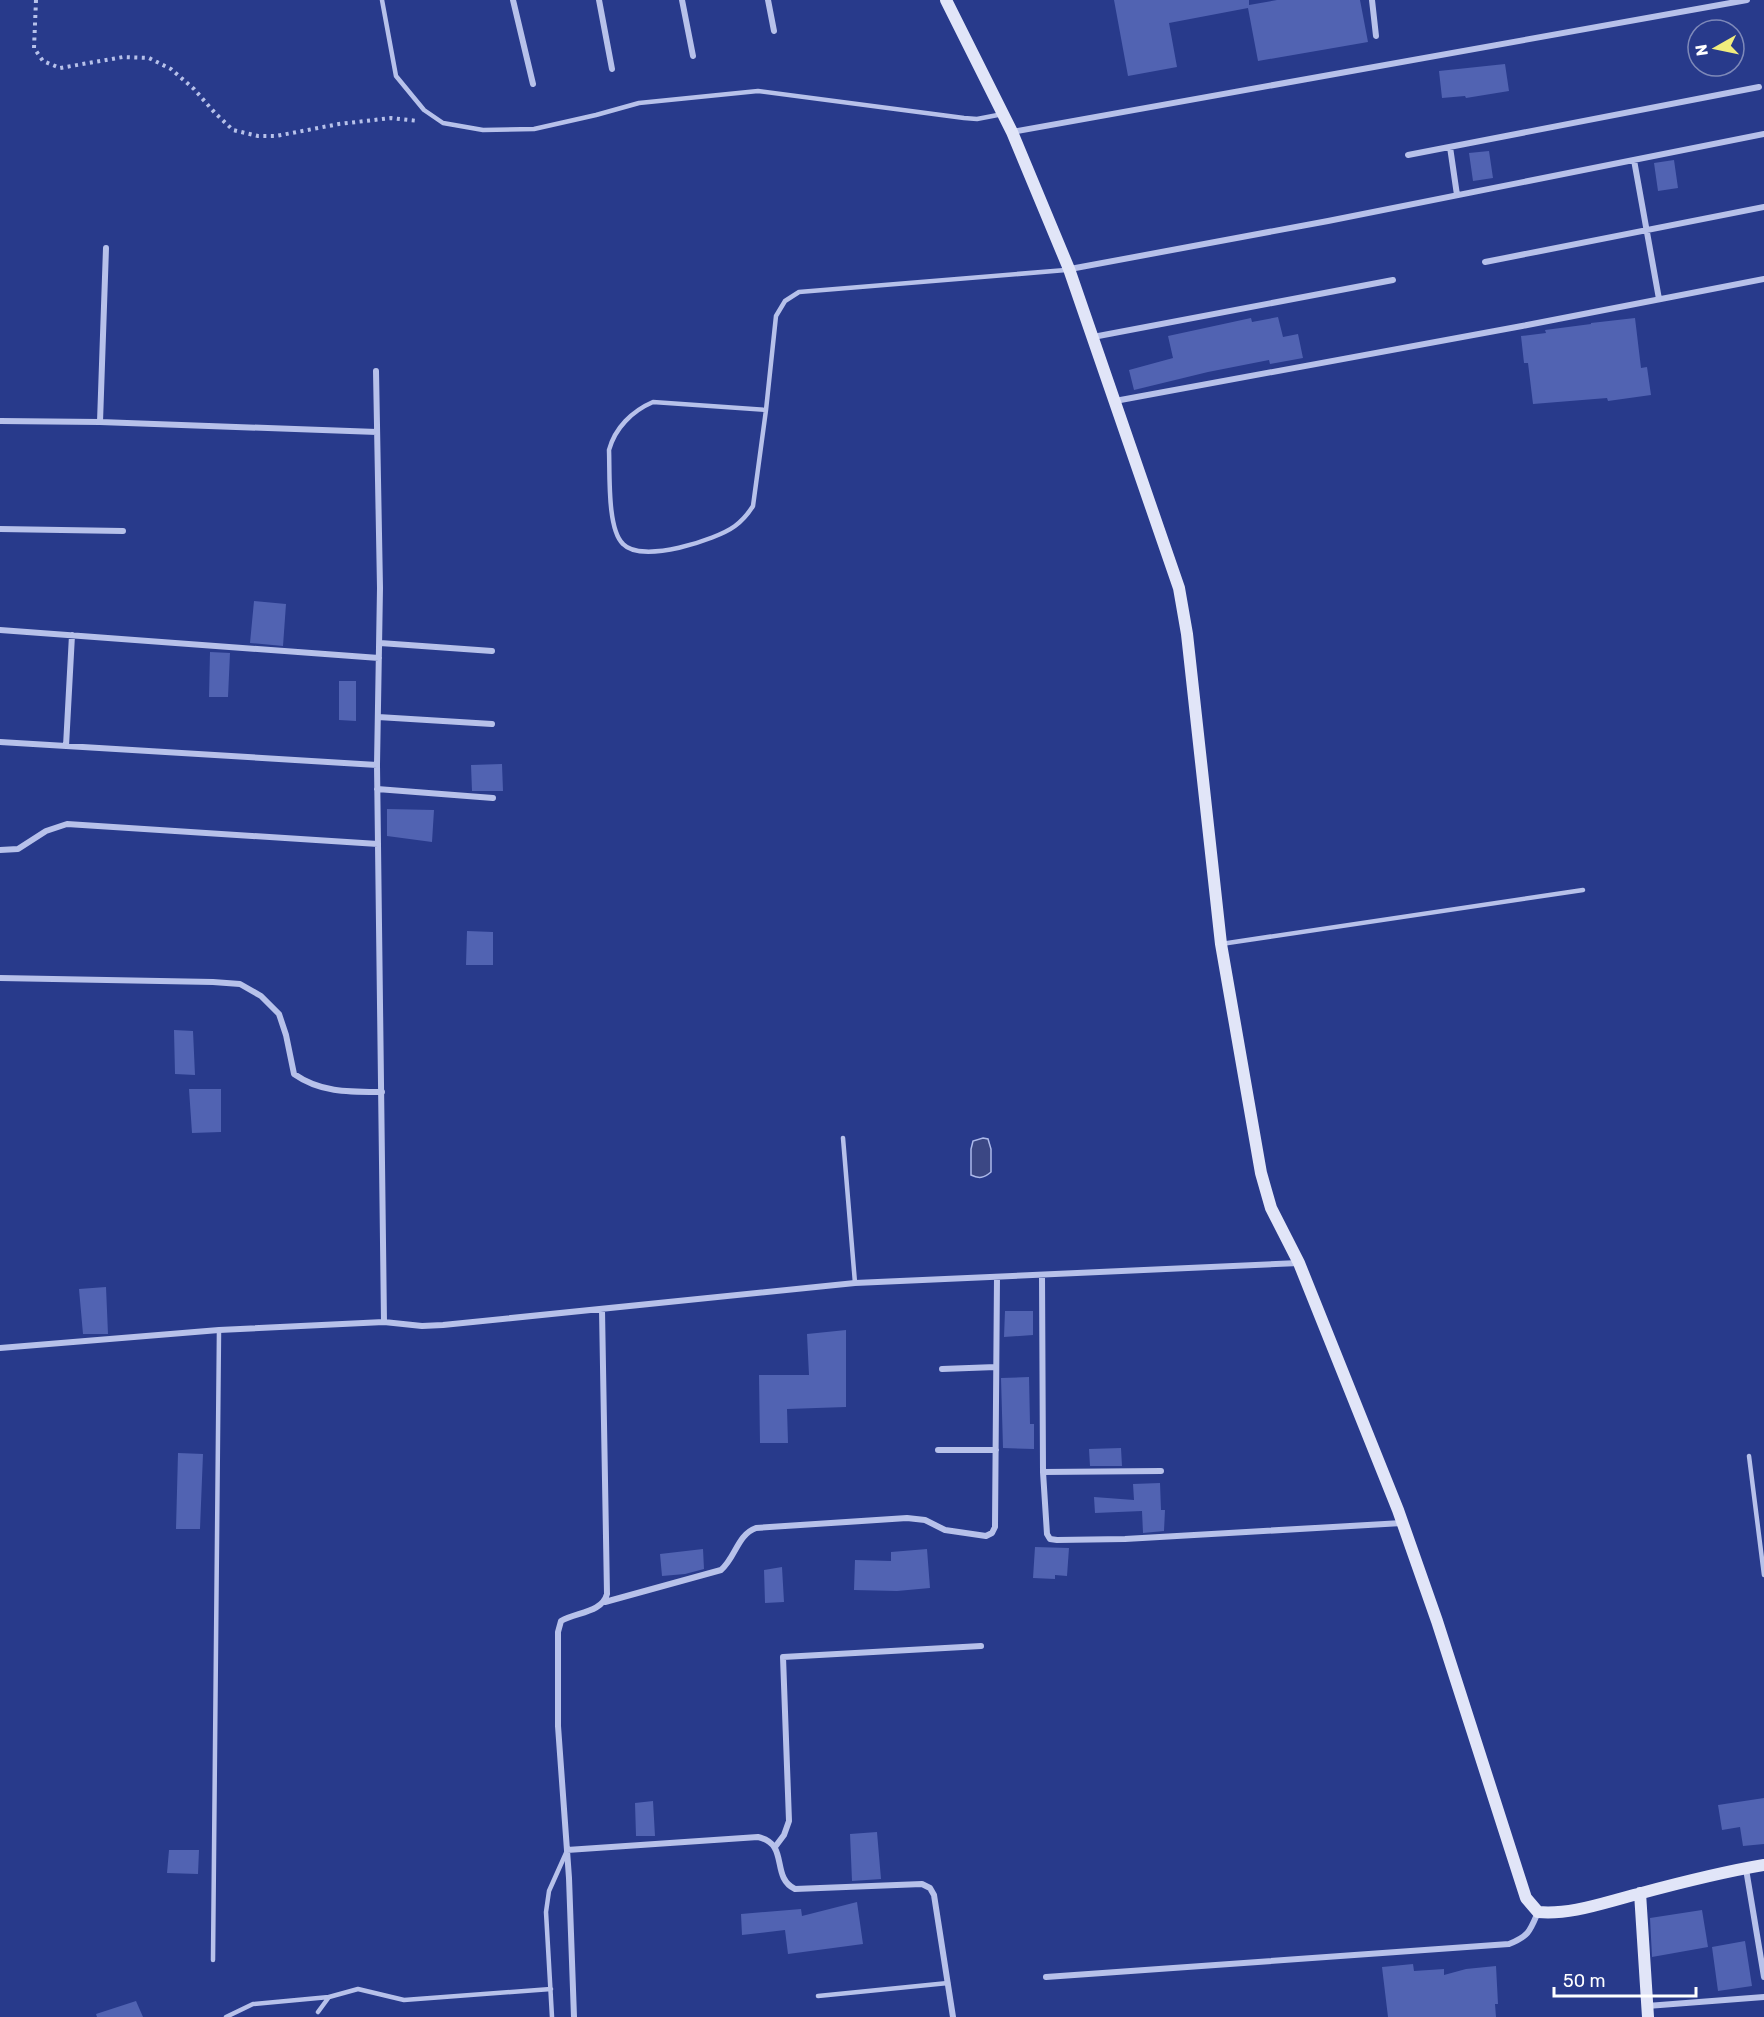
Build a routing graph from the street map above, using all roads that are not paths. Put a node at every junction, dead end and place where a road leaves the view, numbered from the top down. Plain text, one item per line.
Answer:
1 (382, 0) edge
2 (513, 0) edge
3 (599, 0) edge
4 (682, 0) edge
5 (768, 0) edge
6 (946, 0) edge
7 (1372, 0) edge
8 (1746, 0) edge
9 (774, 31) dead end
10 (1376, 36) dead end
11 (693, 56) dead end
12 (612, 69) dead end
13 (532, 84) dead end
14 (1760, 87) dead end
15 (1003, 114) junction
16 (1012, 132) junction
17 (1764, 134) edge
18 (1450, 147) junction
19 (1408, 155) dead end
20 (1634, 160) junction
21 (1457, 195) junction
22 (1764, 207) edge
23 (1647, 230) junction
24 (106, 248) dead end
25 (1485, 262) dead end
26 (1069, 270) junction
27 (1764, 279) edge
28 (1393, 280) dead end
29 (1659, 299) junction
30 (1092, 337) junction
31 (376, 371) dead end
32 (1114, 401) junction
33 (766, 410) junction
34 (0, 421) edge
35 (100, 422) junction
36 (376, 432) junction
37 (0, 529) edge
38 (123, 531) dead end
39 (0, 630) edge
40 (72, 635) junction
41 (380, 643) junction
42 (492, 651) dead end
43 (379, 658) junction
44 (378, 717) junction
45 (492, 724) dead end
46 (0, 742) edge
47 (66, 746) junction
48 (377, 765) junction
49 (377, 789) junction
50 (493, 798) dead end
51 (378, 844) junction
52 (0, 850) edge
53 (1583, 890) dead end
54 (1221, 945) junction
55 (0, 978) edge
56 (382, 1092) junction
57 (843, 1138) dead end
58 (1299, 1263) junction
59 (1042, 1275) junction
60 (997, 1277) junction
61 (855, 1283) junction
62 (602, 1310) junction
63 (384, 1323) junction
64 (219, 1330) junction
65 (0, 1348) edge
66 (996, 1367) junction
67 (942, 1369) dead end
68 (939, 1450) dead end
69 (996, 1450) junction
70 (1749, 1456) dead end
71 (1161, 1471) dead end
72 (1043, 1473) junction
73 (1402, 1523) junction
74 (1764, 1575) edge
75 (605, 1602) junction
76 (981, 1646) dead end
77 (775, 1846) junction
78 (567, 1850) junction
79 (1764, 1865) edge
80 (1746, 1868) junction
81 (1640, 1893) junction
82 (1538, 1912) junction
83 (213, 1960) dead end
84 (1046, 1977) dead end
85 (1764, 1977) edge
86 (948, 1983) junction
87 (551, 1989) junction
88 (819, 1996) dead end
89 (1764, 1996) edge
90 (329, 1997) junction
91 (1648, 2011) edge
92 (318, 2012) dead end
93 (225, 2017) edge
94 (552, 2017) edge
95 (574, 2017) edge
96 (953, 2017) edge

1 - 15 lane
2 - 13 street
3 - 12 street
4 - 11 street
5 - 9 street
6 - 15 street
7 - 10 street
8 - 16 street
14 - 18 street
15 - 16 street
16 - 26 street
17 - 20 street
18 - 19 street
18 - 21 street
20 - 21 street
20 - 23 street
21 - 26 street
22 - 23 street
23 - 25 street
23 - 29 street
24 - 35 street
26 - 30 street
26 - 33 lane
27 - 29 street
28 - 30 street
29 - 32 street
30 - 32 street
31 - 36 street
32 - 54 street
33 - 33 lane
34 - 35 street
35 - 36 street
36 - 41 street
37 - 38 street
39 - 40 street
40 - 43 street
40 - 47 street
41 - 42 street
41 - 43 street
43 - 44 street
44 - 45 street
44 - 48 street
46 - 47 street
47 - 48 street
48 - 49 street
49 - 50 street
49 - 51 street
51 - 52 street
51 - 56 street
53 - 54 lane
54 - 58 street
55 - 56 street
56 - 63 street
57 - 61 lane
58 - 59 street
58 - 73 street
59 - 60 street
59 - 72 street
60 - 61 street
60 - 66 street
61 - 62 street
62 - 63 street
62 - 75 street
63 - 64 street
64 - 65 street
64 - 83 lane
66 - 67 street
66 - 69 street
68 - 69 street
69 - 75 street
70 - 74 lane
71 - 72 street
72 - 73 street
73 - 82 street
75 - 78 street
76 - 77 street
77 - 78 street
77 - 86 street
78 - 87 lane
78 - 95 street
79 - 80 street
80 - 81 street
80 - 85 street
81 - 82 street
81 - 91 street
82 - 84 street
86 - 88 lane
86 - 96 street
87 - 90 lane
87 - 94 lane
89 - 91 street
90 - 92 lane
90 - 93 lane

